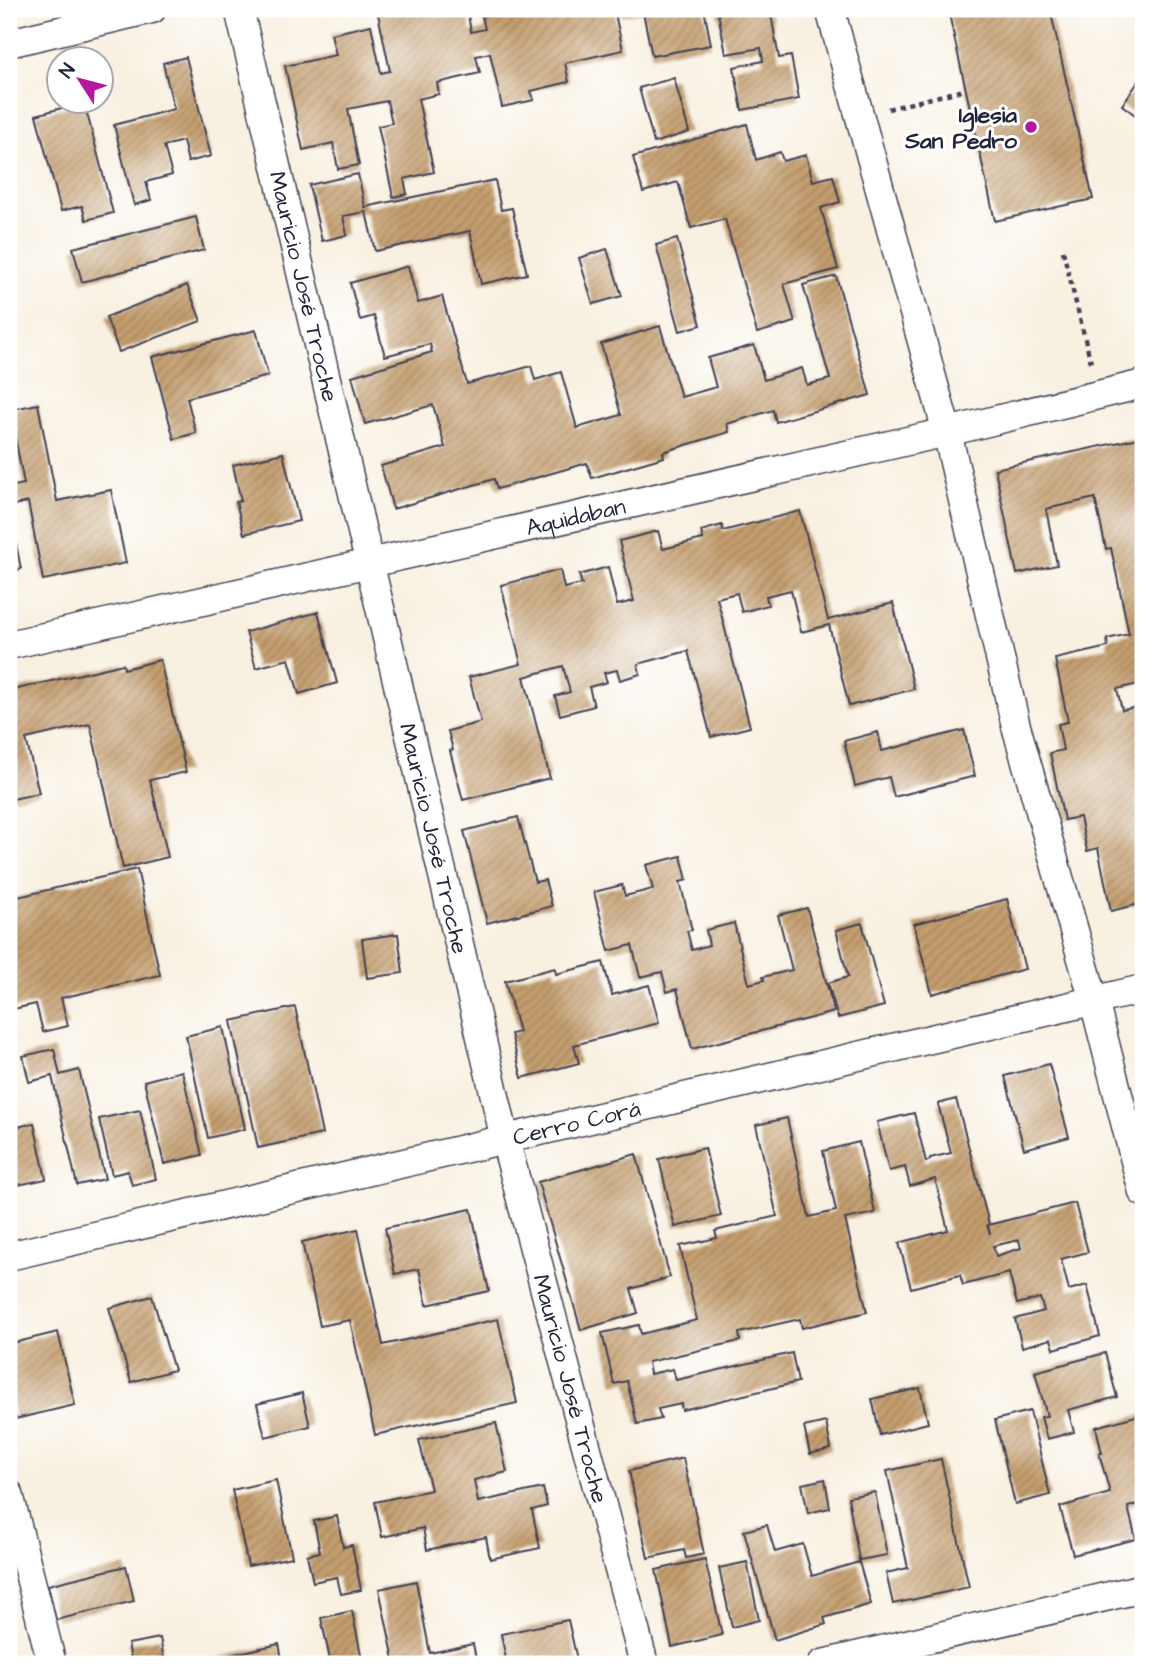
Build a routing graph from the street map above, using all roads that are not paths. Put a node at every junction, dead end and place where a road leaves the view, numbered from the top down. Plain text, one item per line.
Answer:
1 (152, 9) edge
2 (239, 9) edge
3 (830, 9) edge
4 (9, 43) edge
5 (1143, 384) edge
6 (947, 432) junction
7 (370, 563) junction
8 (9, 645) edge
9 (1143, 989) edge
10 (1094, 1001) junction
11 (505, 1139) junction
12 (1143, 1192) edge
13 (9, 1256) edge
14 (9, 1494) edge
15 (1143, 1588) edge
16 (52, 1664) edge
17 (644, 1664) edge
18 (822, 1664) edge

1 - 4 street
2 - 7 street, Mauricio José Troche
3 - 6 street
5 - 6 street, Aquidaban
6 - 7 street, Aquidaban
6 - 10 street
7 - 8 street, Aquidaban
7 - 11 street, Mauricio José Troche
9 - 10 street, Cerro Corá
10 - 11 street, Cerro Corá
10 - 12 street
11 - 13 street, Cerro Corá
11 - 17 street, Mauricio José Troche
14 - 16 street
15 - 18 street

